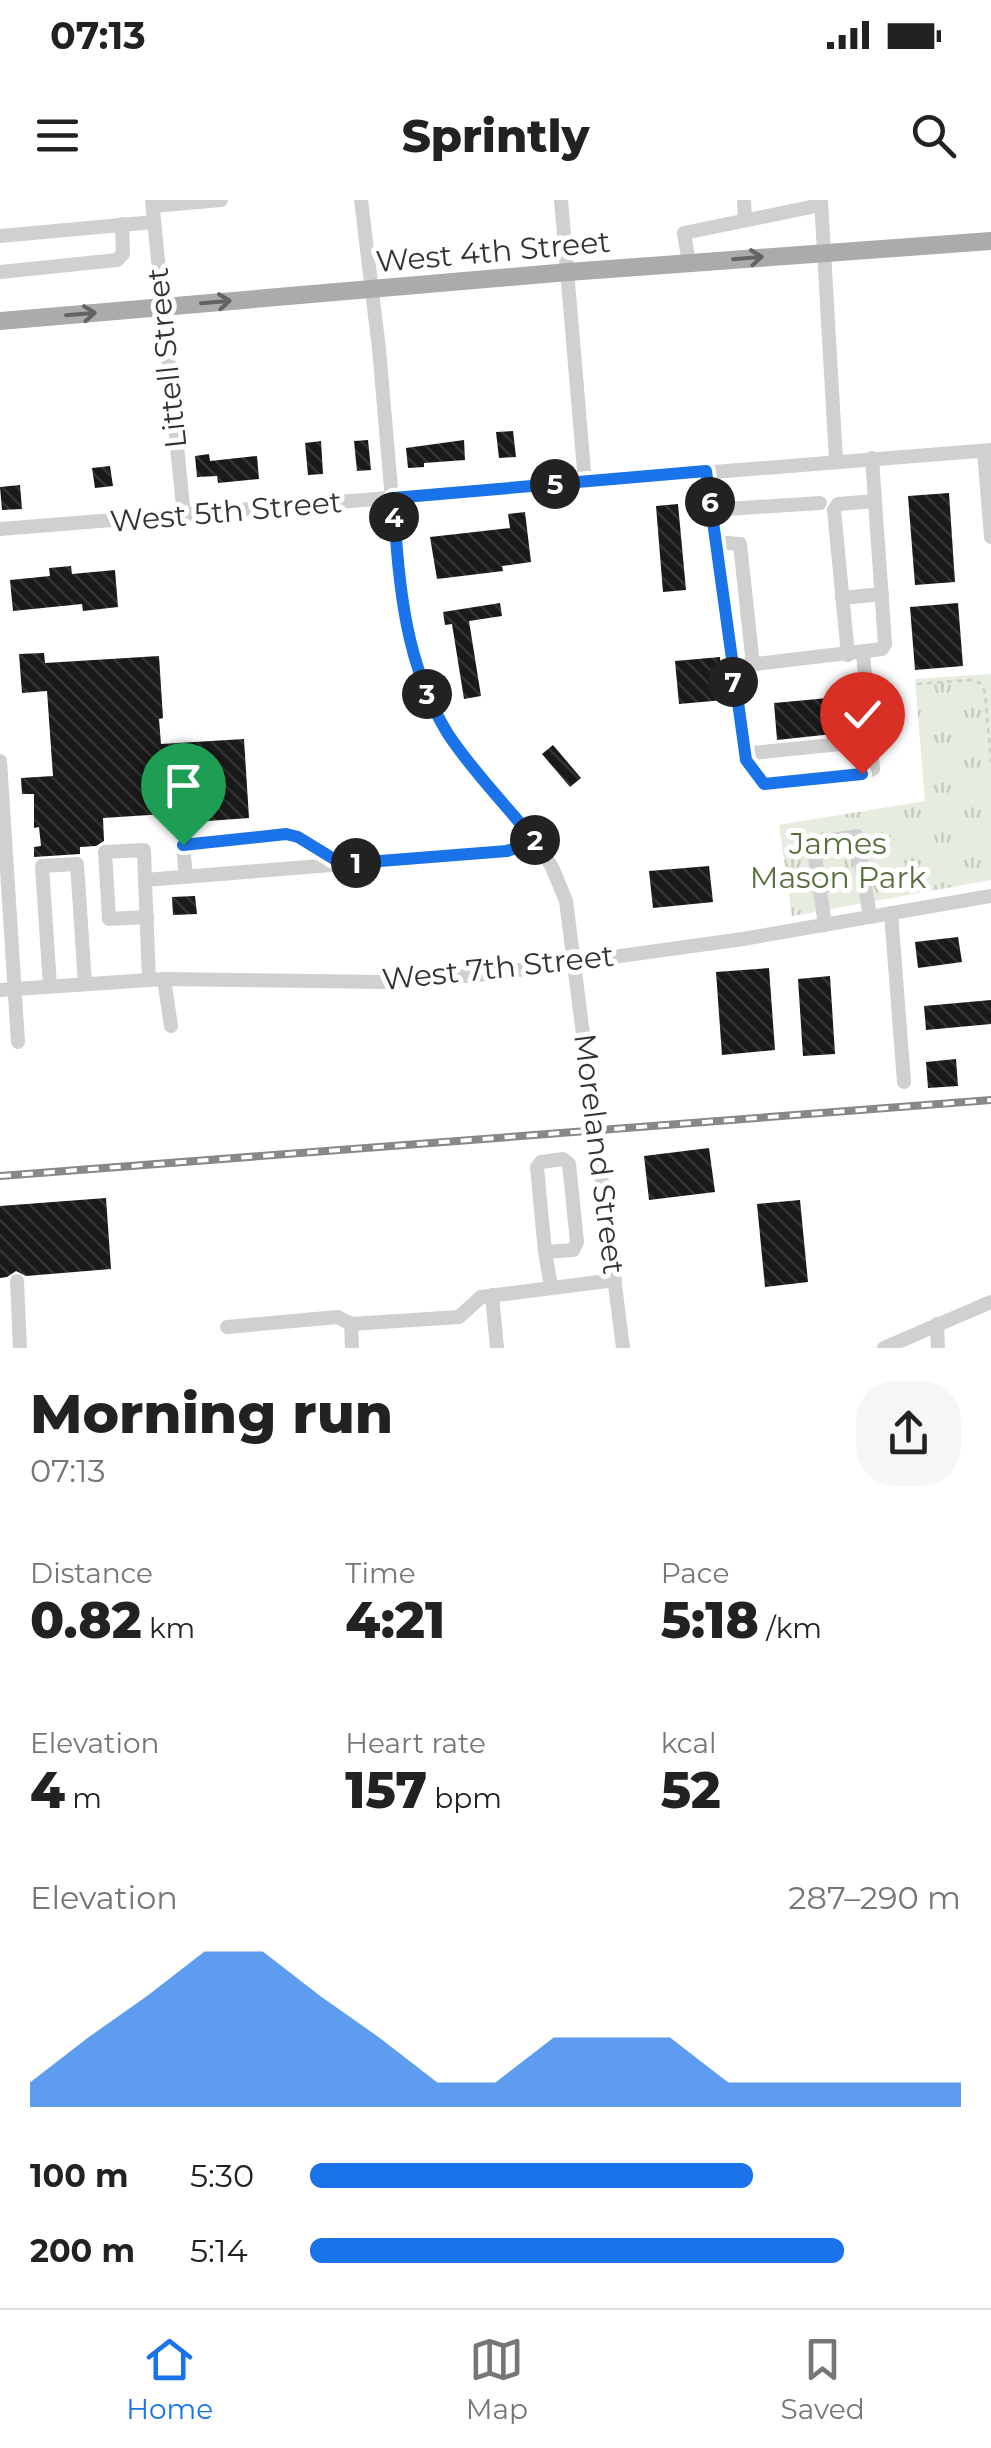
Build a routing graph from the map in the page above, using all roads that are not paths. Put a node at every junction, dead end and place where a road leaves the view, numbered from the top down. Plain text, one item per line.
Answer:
1 (221, 200) edge
2 (361, 200) edge
3 (562, 200) edge
4 (744, 200) edge
5 (821, 202) edge
6 (153, 209) edge
7 (745, 220) junction
8 (122, 224) junction
9 (0, 236) edge
10 (991, 241) edge
11 (823, 252) junction
12 (689, 263) junction
13 (0, 272) edge
14 (568, 272) junction
15 (372, 290) junction
16 (162, 307) junction
17 (0, 322) edge
18 (988, 450) edge
19 (872, 458) junction
20 (836, 460) junction
21 (706, 471) junction
22 (585, 482) junction
23 (393, 498) junction
24 (875, 501) junction
25 (820, 503) dead end
26 (711, 510) junction
27 (184, 516) junction
28 (0, 529) edge
29 (991, 536) edge
30 (715, 542) junction
31 (882, 594) junction
32 (842, 598) junction
33 (855, 654) junction
34 (753, 665) junction
35 (732, 667) junction
36 (871, 741) junction
37 (743, 754) junction
38 (0, 762) edge
39 (535, 841) junction
40 (342, 864) junction
41 (186, 877) junction
42 (145, 880) junction
43 (991, 896) edge
44 (891, 914) junction
45 (870, 917) junction
46 (146, 918) junction
47 (825, 925) junction
48 (576, 960) junction
49 (156, 980) junction
50 (85, 984) junction
51 (50, 986) junction
52 (8, 989) edge
53 (171, 1026) dead end
54 (18, 1042) dead end
55 (904, 1082) dead end
56 (545, 1252) junction
57 (615, 1280) junction
58 (17, 1281) dead end
59 (551, 1286) junction
60 (492, 1295) junction
61 (991, 1302) edge
62 (351, 1324) junction
63 (936, 1324) junction
64 (228, 1327) dead end
65 (20, 1348) edge
66 (352, 1348) edge
67 (497, 1348) edge
68 (622, 1348) edge
69 (884, 1348) edge
70 (938, 1348) edge

1 - 6 street
2 - 15 street, Moreland Street
3 - 14 street
4 - 7 street
5 - 7 street
5 - 11 street
6 - 8 street
6 - 16 street, Littell Street
7 - 12 street
8 - 9 street
8 - 13 street
10 - 11 main road, West 4th Street
12 -> 11 main road, West 4th Street
11 - 20 street
12 - 14 main road, West 4th Street
14 - 15 main road, West 4th Street
14 - 22 street
16 -> 15 main road, West 4th Street
15 - 23 street, Moreland Street
17 -> 16 main road, West 4th Street
16 - 27 street, Littell Street
18 - 19 street, West 5th Street
18 - 29 street
19 - 20 street, West 5th Street
19 - 24 street
20 - 21 street, West 5th Street
21 - 22 street, West 5th Street
21 - 26 street
22 - 23 street, West 5th Street
23 - 27 street, West 5th Street
23 - 39 street, Moreland Street
24 - 31 street
24 - 32 street
25 - 26 street
26 - 30 street
27 - 28 street, West 5th Street
30 - 34 street
30 - 35 street
31 - 32 street
31 - 33 street
32 - 33 street
33 - 34 street
33 - 36 street
34 - 35 street
35 - 37 street
36 - 37 street
36 - 37 street
38 - 52 street
39 - 40 street
39 - 48 street, Moreland Street
40 - 41 street
40 - 41 street
41 - 42 street
42 - 46 street
42 - 46 street
43 - 44 street, West 7th Street
44 - 45 street, West 7th Street
44 - 55 street
45 - 47 street, West 7th Street
45 - 47 street
46 - 49 street
47 - 48 street, West 7th Street
48 - 49 street, West 7th Street
48 - 57 street, Moreland Street
49 - 50 street, West 7th Street
49 - 53 street
50 - 51 street, West 7th Street
50 - 51 street
51 - 52 street, West 7th Street
52 - 54 street
56 - 56 street
56 - 59 street
57 - 59 street
57 - 68 street, Moreland Street
58 - 65 street
59 - 60 street
60 - 62 street
60 - 67 street
61 - 63 street
62 - 64 street
62 - 66 street
63 - 69 street
63 - 70 street

